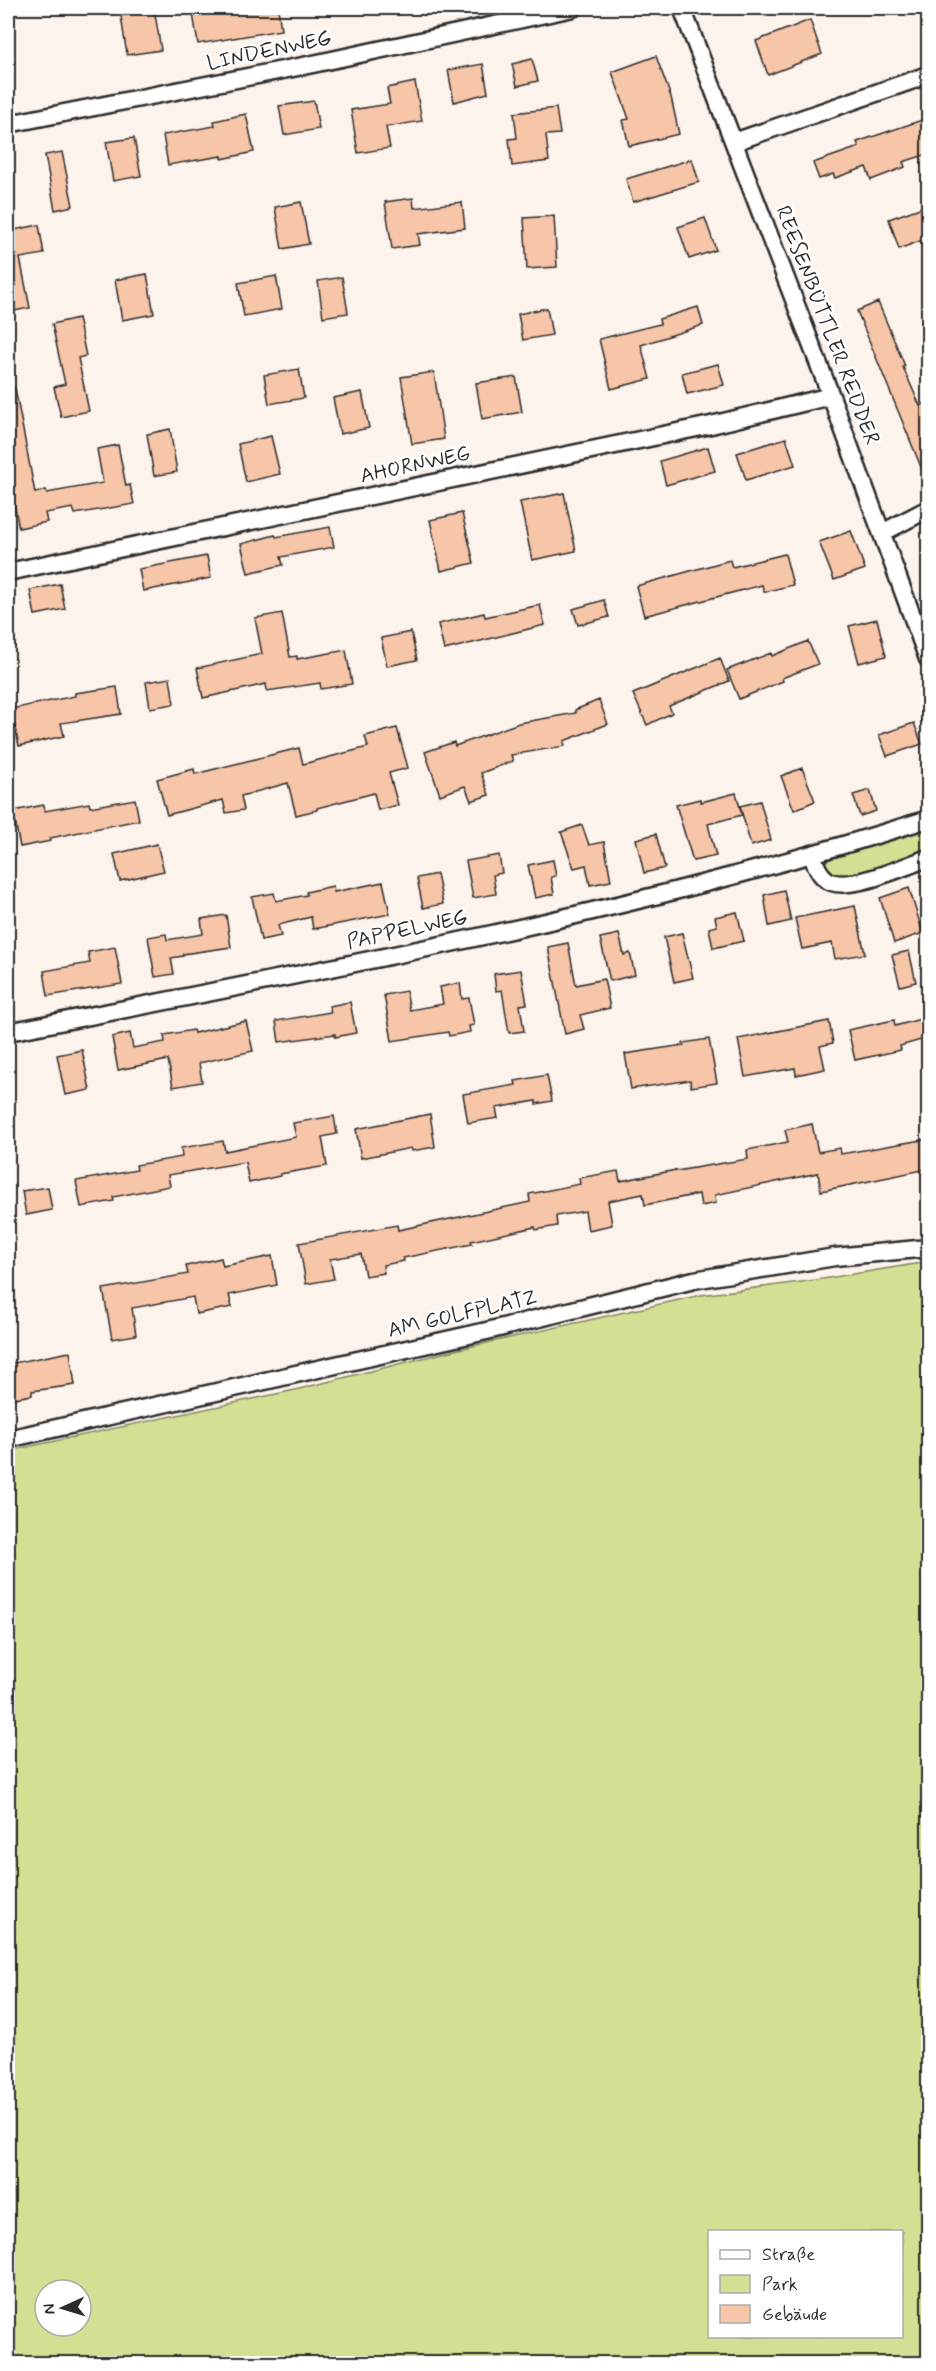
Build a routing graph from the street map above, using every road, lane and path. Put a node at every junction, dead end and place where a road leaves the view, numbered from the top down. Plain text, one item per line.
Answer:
1 (573, 8) edge
2 (682, 8) edge
3 (928, 75) edge
4 (8, 124) edge
5 (734, 142) junction
6 (831, 396) junction
7 (928, 509) edge
8 (882, 533) junction
9 (8, 572) edge
10 (928, 659) edge
11 (928, 819) edge
12 (812, 855) junction
13 (928, 858) edge
14 (8, 1032) edge
15 (928, 1248) edge
16 (8, 1438) edge

1 - 4 street, LINDENWEG
2 - 5 street, REESENBÜTTLER REDDER
3 - 5 street
5 - 6 street, REESENBÜTTLER REDDER
6 - 8 street, REESENBÜTTLER REDDER
6 - 9 street, AHORNWEG
7 - 8 street
8 - 10 street, REESENBÜTTLER REDDER
11 - 12 street, PAPPELWEG
12 - 13 street
12 - 14 street, PAPPELWEG
15 - 16 street, AM GOLFPLATZ

